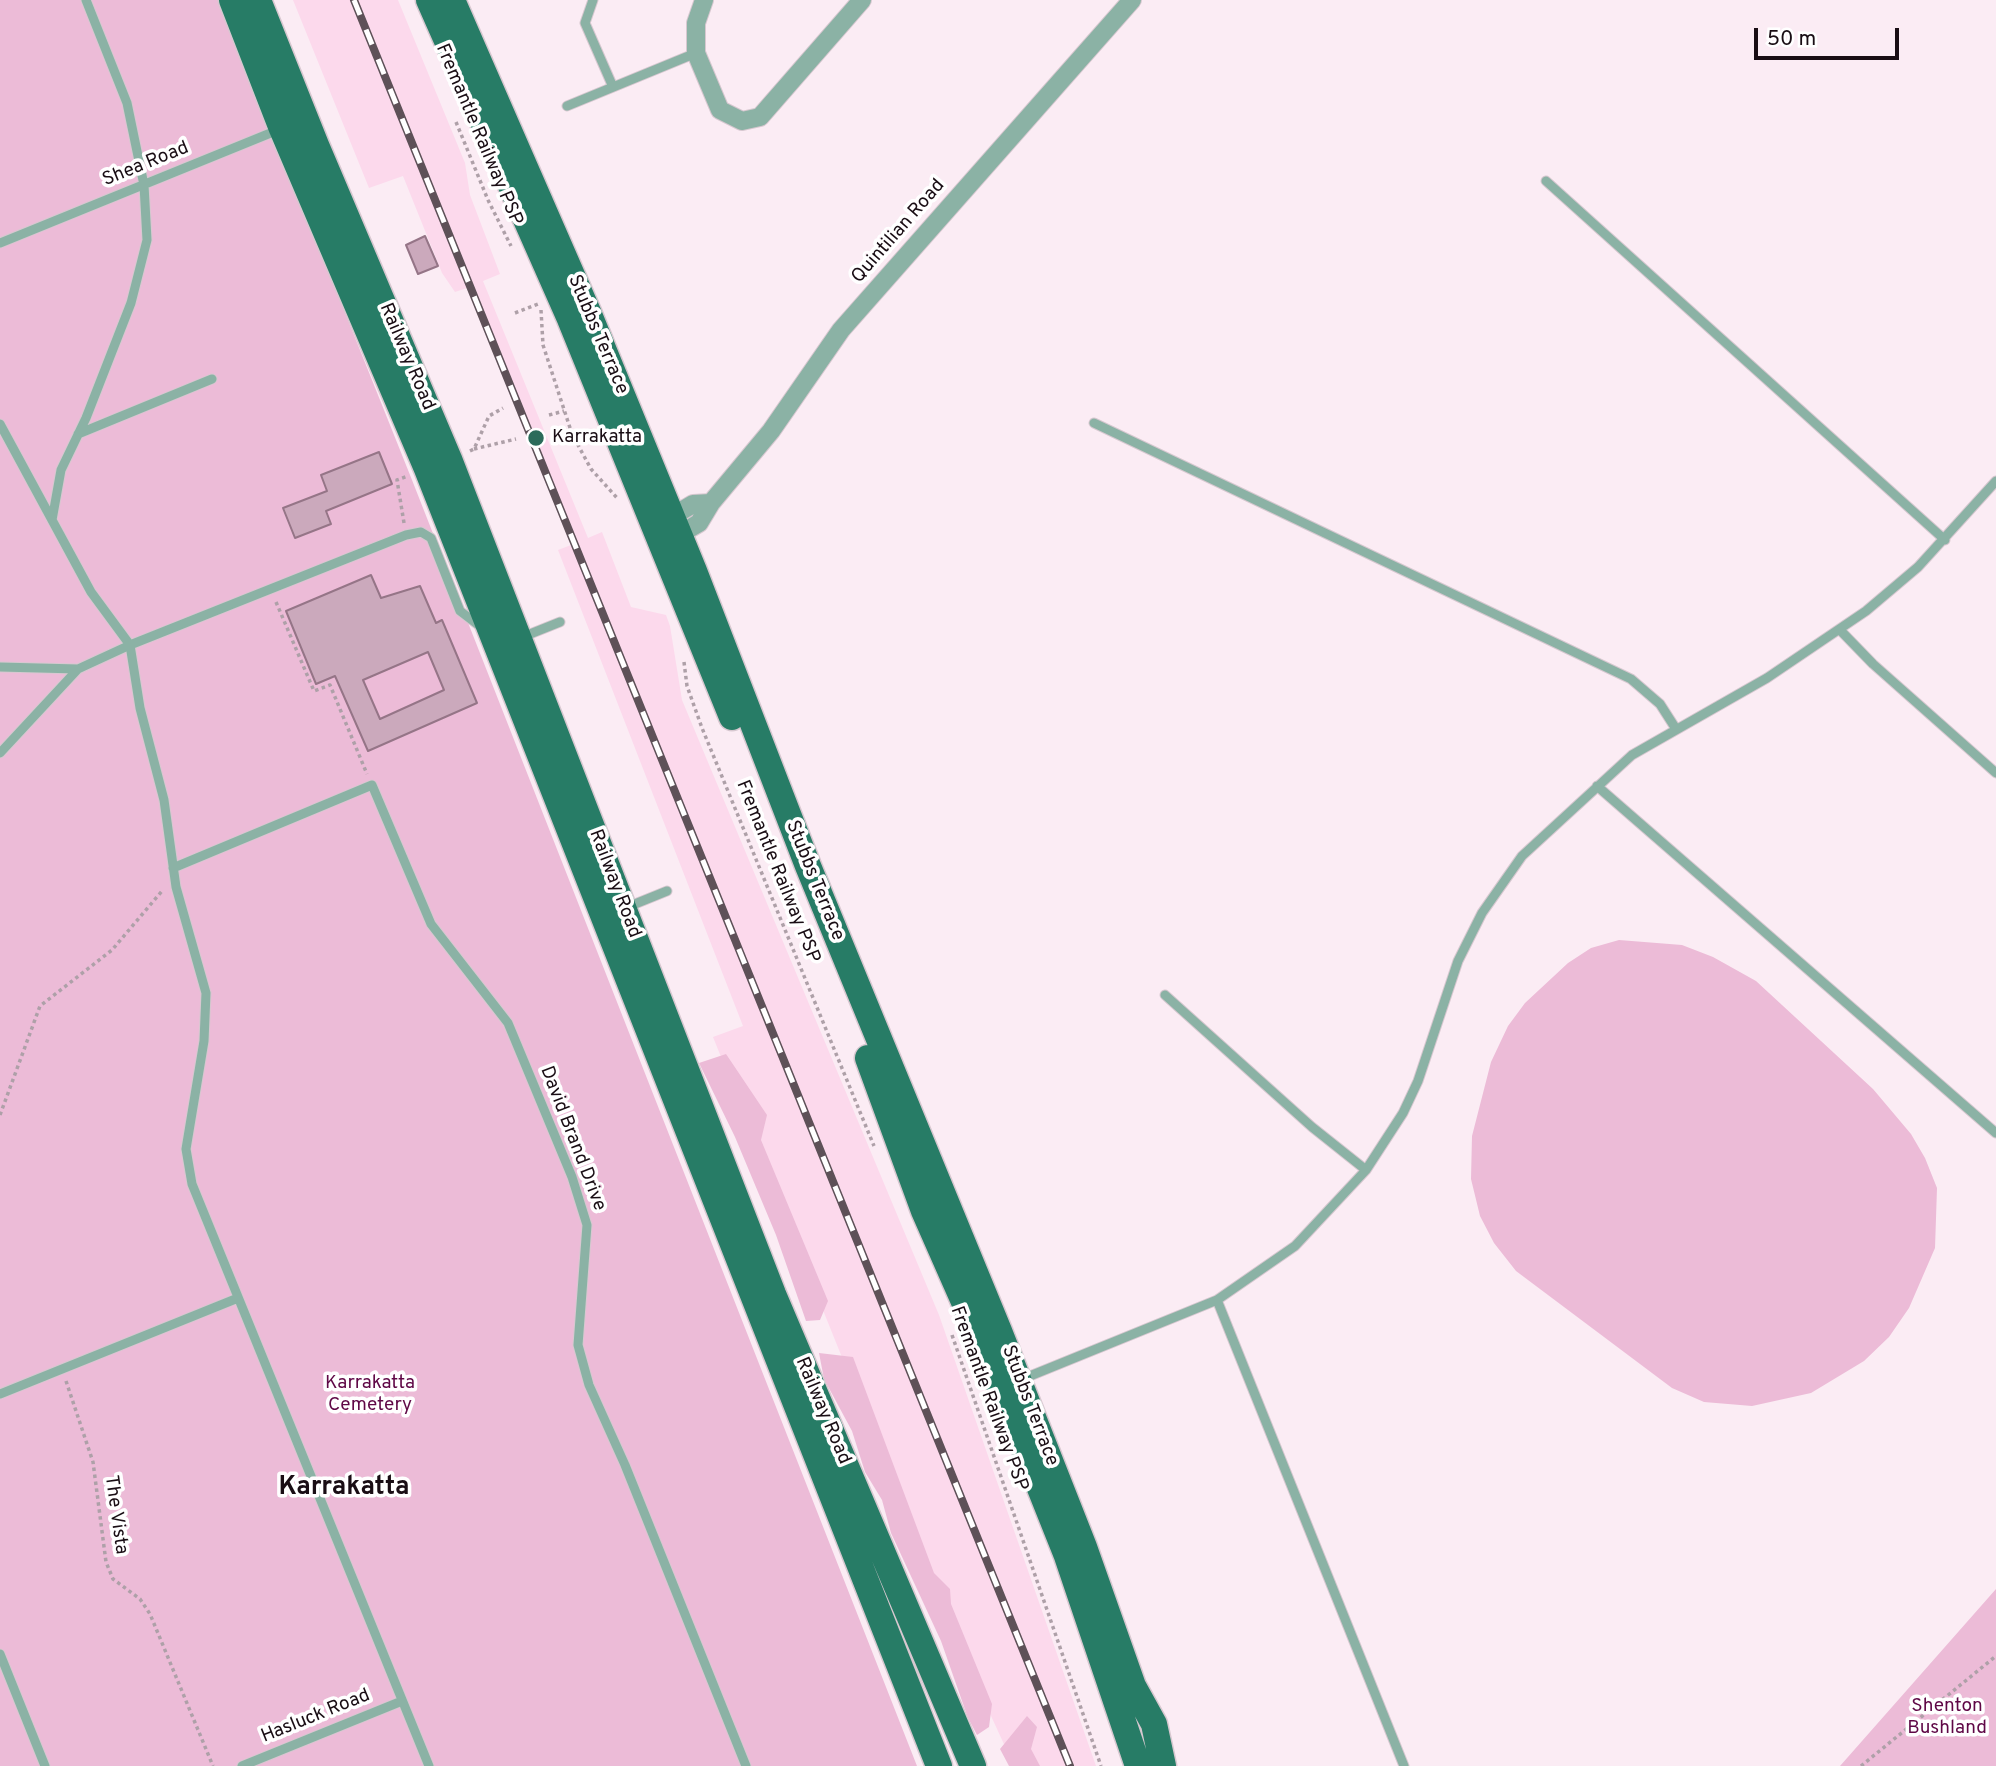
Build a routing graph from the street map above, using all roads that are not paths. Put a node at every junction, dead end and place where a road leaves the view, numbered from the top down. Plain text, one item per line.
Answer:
1 (86, 0) edge
2 (232, 0) edge
3 (258, 0) edge
4 (429, 0) edge
5 (452, 0) edge
6 (593, 0) edge
7 (704, 0) edge
8 (862, 0) edge
9 (1127, 2) edge
10 (696, 53) junction
11 (613, 87) junction
12 (567, 106) dead end
13 (294, 123) junction
14 (1546, 181) dead end
15 (144, 185) junction
16 (0, 243) edge
17 (212, 379) dead end
18 (1094, 422) dead end
19 (0, 424) edge
20 (78, 434) junction
21 (1996, 481) edge
22 (52, 520) junction
23 (667, 531) junction
24 (1945, 540) junction
25 (560, 622) dead end
26 (1840, 631) junction
27 (506, 638) junction
28 (130, 645) junction
29 (0, 667) edge
30 (78, 669) junction
31 (1676, 729) junction
32 (0, 753) edge
33 (1996, 773) edge
34 (1597, 786) junction
35 (173, 868) junction
36 (667, 891) dead end
37 (613, 912) junction
38 (1165, 995) dead end
39 (1996, 1133) edge
40 (1366, 1170) junction
41 (238, 1298) junction
42 (1217, 1300) junction
43 (1018, 1380) junction
44 (0, 1394) edge
45 (0, 1654) edge
46 (402, 1702) junction
47 (45, 1766) edge
48 (242, 1766) edge
49 (429, 1766) edge
50 (746, 1766) edge
51 (939, 1766) edge
52 (973, 1766) edge
53 (1138, 1766) edge
54 (1163, 1766) edge
55 (1404, 1766) edge

1 - 15 lane
2 - 13 main road, Railway Road
3 - 13 main road, Railway Road
4 - 23 main road, Stubbs Terrace
5 - 23 main road, Stubbs Terrace
6 - 11 lane
7 - 10 street
8 - 10 street
9 - 23 street, Quintilian Road
10 - 11 lane
11 - 12 lane
13 - 15 lane, Shea Road
13 - 27 main road, Railway Road
14 - 24 lane
15 - 16 lane, Shea Road
15 - 20 lane
17 - 20 lane
18 - 31 lane
19 - 22 lane
20 - 22 lane
21 - 24 lane
22 - 28 lane
23 - 43 main road, Stubbs Terrace
23 - 53 main road, Stubbs Terrace
24 - 26 lane
25 - 27 lane
26 - 31 lane
26 - 33 lane
27 - 28 lane
27 - 37 main road, Railway Road
28 - 30 lane
28 - 35 lane
29 - 30 lane
30 - 32 lane
31 - 34 lane
34 - 39 lane
34 - 40 lane
35 - 41 lane
35 - 50 lane, David Brand Drive
36 - 37 lane
37 - 51 main road, Railway Road
37 - 52 main road, Railway Road
38 - 40 lane
40 - 42 lane
41 - 44 lane
41 - 46 lane
42 - 43 lane
42 - 55 lane
43 - 54 main road, Stubbs Terrace
45 - 47 lane
46 - 48 lane, Hasluck Road
46 - 49 lane

